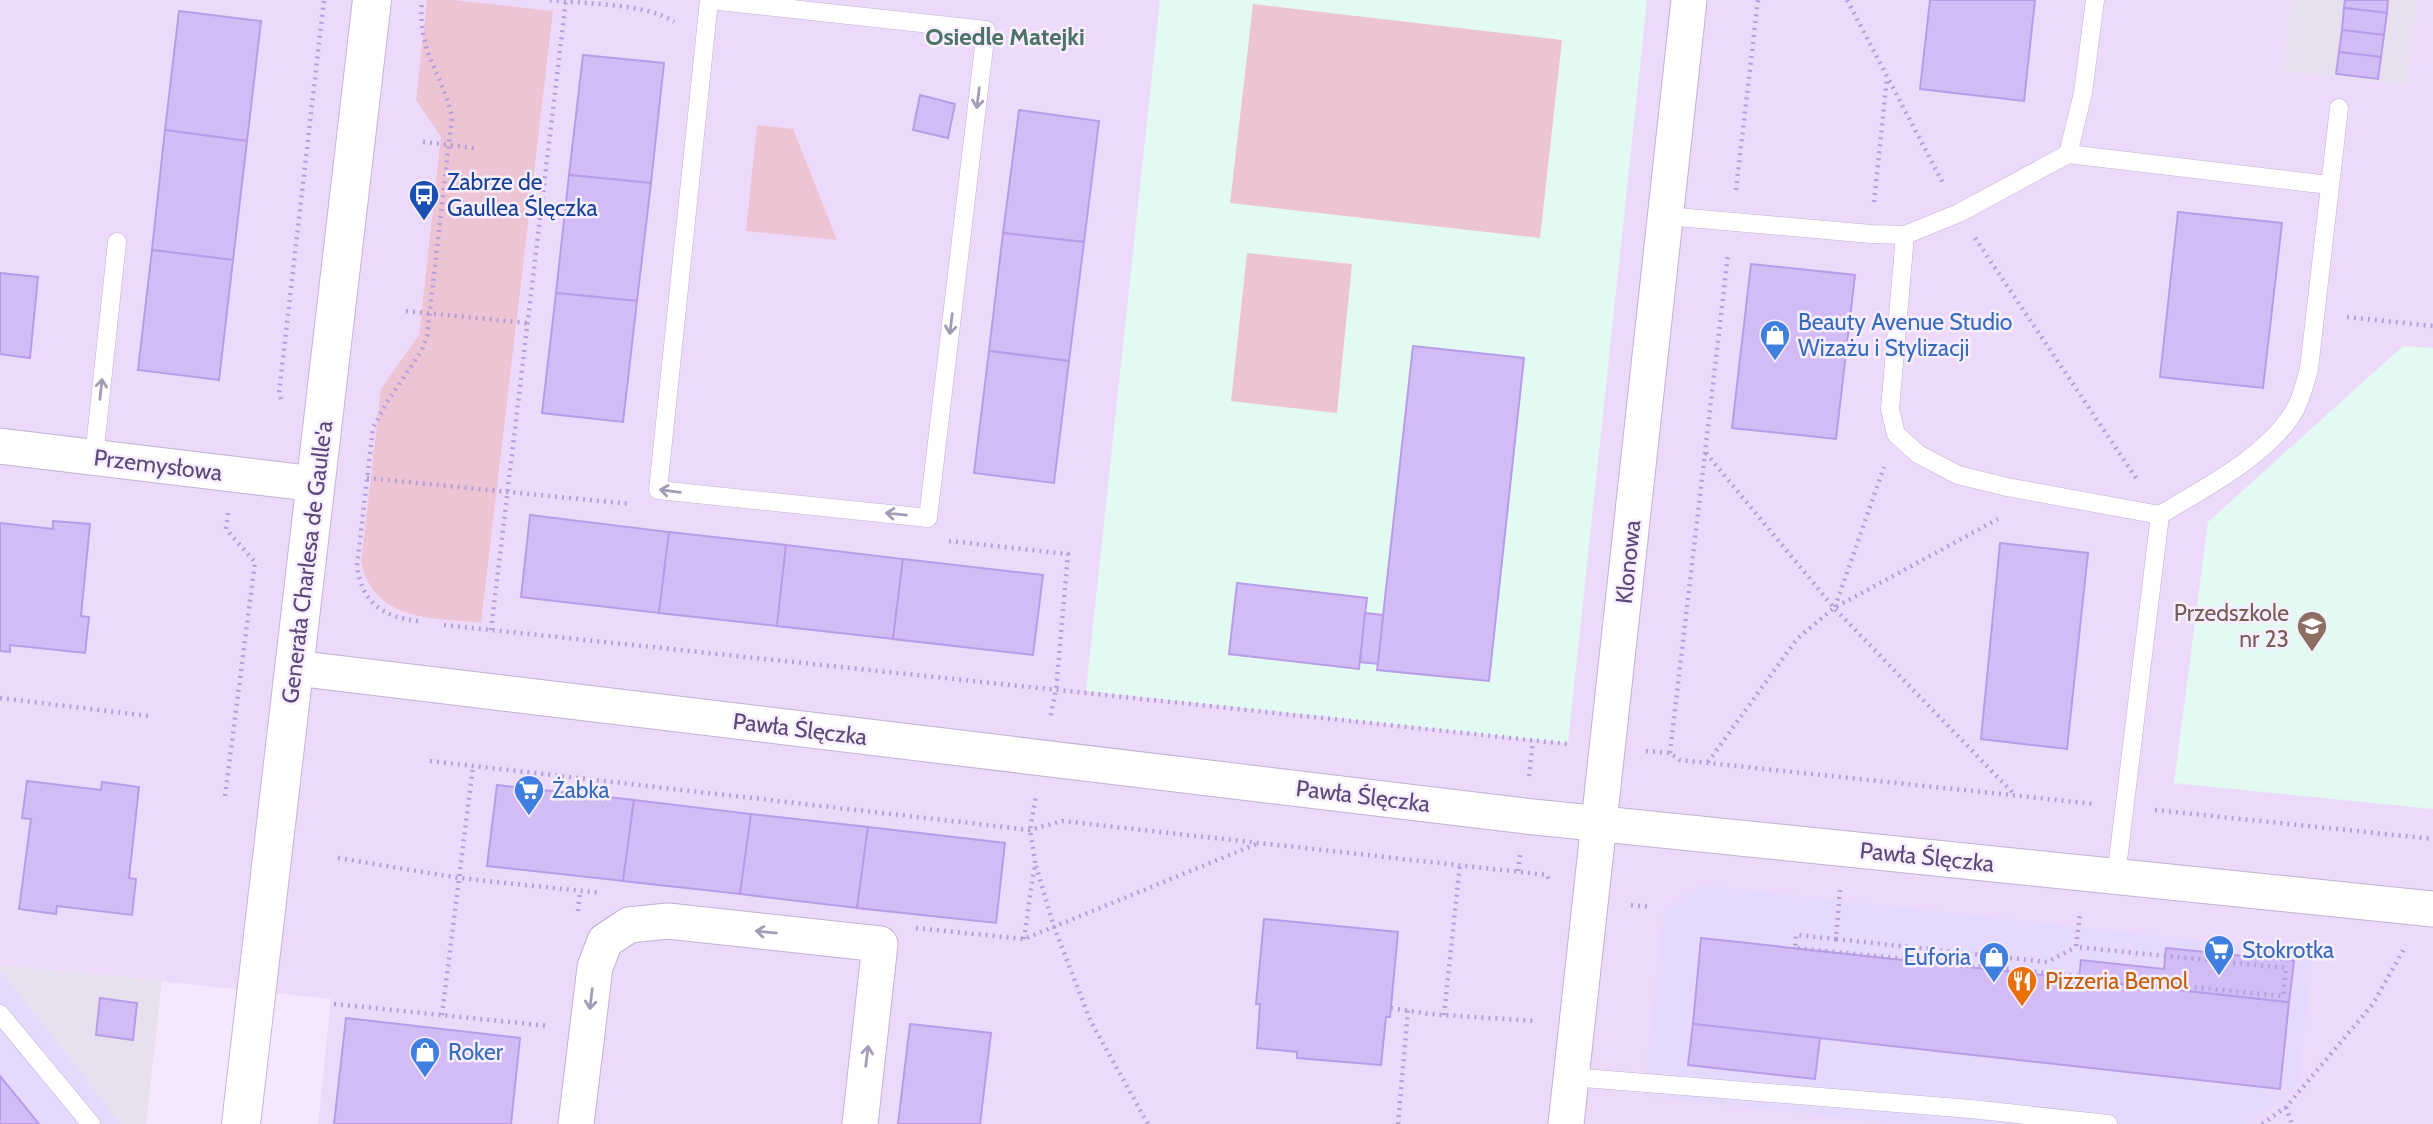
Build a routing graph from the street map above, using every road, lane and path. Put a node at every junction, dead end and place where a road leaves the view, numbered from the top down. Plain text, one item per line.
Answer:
1 (372, 0) edge
2 (422, 0) edge
3 (566, 0) edge
4 (709, 0) edge
5 (1689, 0) edge
6 (1758, 0) edge
7 (1847, 0) edge
8 (2095, 0) edge
9 (1887, 76) junction
10 (2339, 108) dead end
11 (423, 142) dead end
12 (449, 144) junction
13 (474, 148) dead end
14 (2068, 154) junction
15 (2329, 185) junction
16 (1959, 213) junction
17 (1666, 216) junction
18 (1732, 221) junction
19 (1871, 234) junction
20 (1905, 235) junction
21 (117, 242) dead end
22 (406, 311) dead end
23 (429, 313) junction
24 (2315, 315) junction
25 (528, 323) junction
26 (2433, 326) edge
27 (1896, 434) junction
28 (0, 446) edge
29 (1705, 452) junction
30 (94, 457) junction
31 (233, 474) junction
32 (367, 478) junction
33 (316, 484) junction
34 (508, 490) junction
35 (2024, 491) junction
36 (638, 505) dead end
37 (2160, 516) junction
38 (943, 540) dead end
39 (1834, 608) junction
40 (418, 621) dead end
41 (444, 625) dead end
42 (491, 630) junction
43 (295, 668) junction
44 (1056, 690) junction
45 (0, 698) edge
46 (149, 716) dead end
47 (1608, 748) junction
48 (1670, 753) junction
49 (1043, 758) junction
50 (430, 761) dead end
51 (1707, 763) junction
52 (473, 766) junction
53 (2015, 795) junction
54 (225, 796) dead end
55 (2125, 807) junction
56 (1600, 824) junction
57 (1030, 830) junction
58 (2433, 839) edge
59 (1035, 861) junction
60 (1460, 864) junction
61 (2116, 877) junction
62 (1551, 885) dead end
63 (1840, 890) dead end
64 (2433, 909) edge
65 (2080, 914) dead end
66 (1024, 939) dead end
67 (1836, 939) junction
68 (2077, 947) junction
69 (2405, 947) dead end
70 (334, 1004) dead end
71 (1391, 1008) dead end
72 (1408, 1010) junction
73 (0, 1014) edge
74 (442, 1015) junction
75 (1444, 1015) junction
76 (1540, 1022) dead end
77 (552, 1027) dead end
78 (1571, 1077) junction
79 (2286, 1107) junction
80 (91, 1124) edge
81 (242, 1124) edge
82 (576, 1124) edge
83 (860, 1124) edge
84 (1148, 1124) edge
85 (1398, 1124) edge
86 (1566, 1124) edge
87 (2108, 1124) edge
88 (2262, 1124) edge
89 (2292, 1124) edge

1 - 33 main road, Generała Charlesa de Gaulle'a
2 - 12 path
3 - 25 path
4 -> 4 lane
5 - 17 street, Klonowa
6 - 18 path
7 - 9 path
8 - 14 lane
9 - 16 path
9 - 19 path
10 - 15 lane
11 - 12 path
12 - 13 path
12 - 23 path
14 - 15 lane
14 - 16 lane
15 - 24 lane
16 - 20 lane
16 - 37 path
17 - 18 lane
17 - 47 street, Klonowa
18 - 19 lane
18 - 29 path
19 - 20 lane
20 - 27 lane
30 -> 21 lane
22 - 23 path
23 - 25 path
23 - 32 path
24 - 26 path
24 - 37 lane
25 - 34 path
27 - 35 lane
27 - 39 path
28 - 30 street, Przemysłowa
29 - 39 path
29 - 48 path
30 - 31 street, Przemysłowa
31 - 33 street, Przemysłowa
31 - 54 path
32 - 34 path
32 - 40 path
33 - 43 main road, Generała Charlesa de Gaulle'a
34 - 36 path
34 - 42 path
35 - 37 lane
35 - 39 path
37 - 55 lane
38 - 44 path
39 - 51 path
39 - 53 path
41 - 42 path
42 - 44 path
43 - 49 street, Pawła Ślęczka
43 - 81 main road, Generała Charlesa de Gaulle'a
44 - 47 path
44 - 49 path
45 - 46 path
47 - 48 path
47 - 56 street, Klonowa
48 - 51 path
49 - 56 street, Pawła Ślęczka
49 - 57 path
50 - 52 path
51 - 53 path
52 - 57 path
52 - 74 path
53 - 55 path
55 - 58 path
55 - 61 lane
56 - 61 street, Pawła Ślęczka
56 - 78 street, Klonowa
57 - 59 path
57 - 60 path
59 - 66 path
59 - 84 path
60 - 62 path
60 - 75 path
61 - 64 street, Pawła Ślęczka
63 - 67 path
65 - 68 path
67 - 68 path
67 - 68 path
69 - 79 path
70 - 74 path
71 - 72 path
72 - 75 path
72 - 85 path
73 - 80 lane
74 - 77 path
75 - 76 path
78 - 86 street, Klonowa
78 - 87 lane
79 - 88 path
79 - 89 path
83 -> 82 street

